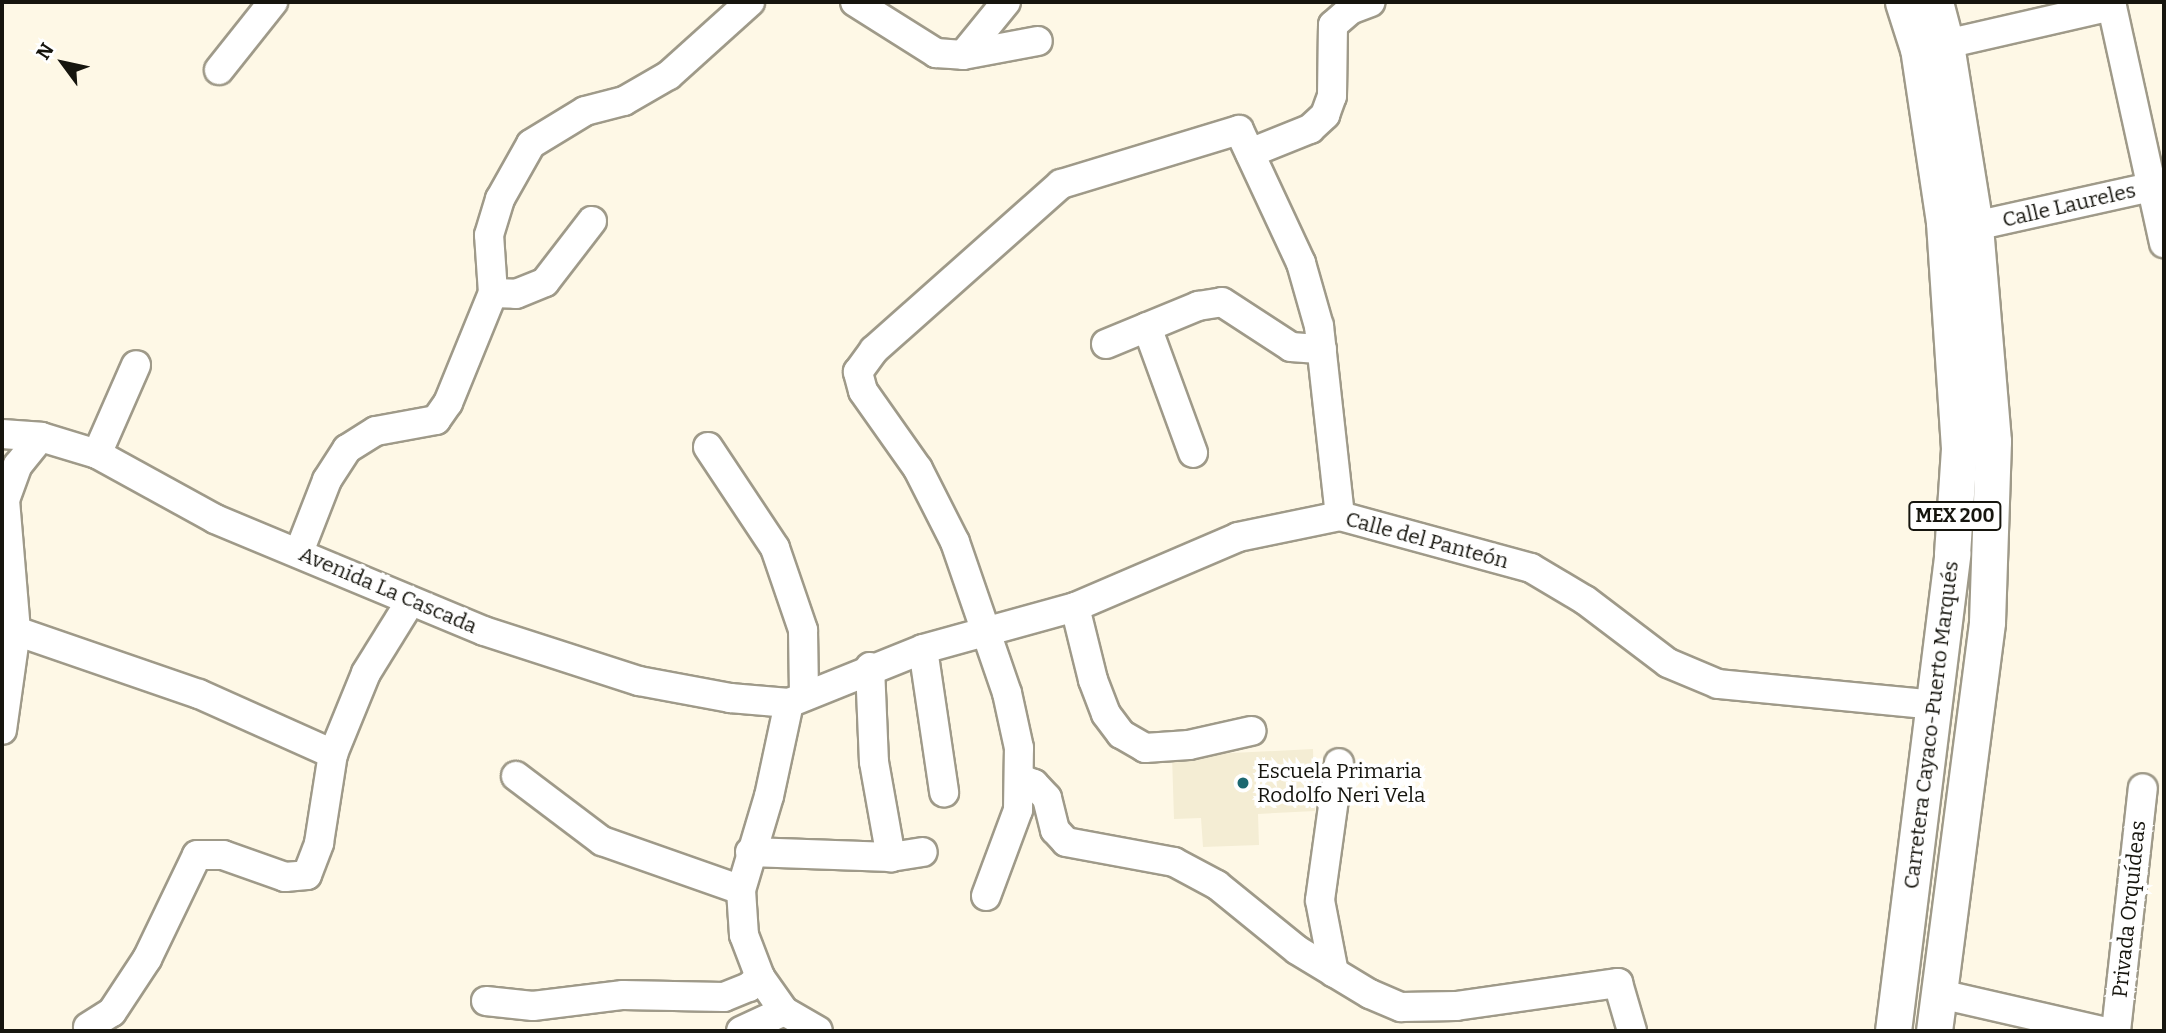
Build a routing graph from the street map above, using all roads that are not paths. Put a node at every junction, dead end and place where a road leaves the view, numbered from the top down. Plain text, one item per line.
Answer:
1 (273, 2) edge
2 (750, 2) edge
3 (855, 2) edge
4 (1006, 2) edge
5 (1371, 2) edge
6 (1903, 2) edge
7 (1935, 2) edge
8 (2112, 4) edge
9 (887, 10) edge
10 (1038, 41) dead end
11 (1947, 44) junction
12 (963, 55) junction
13 (219, 70) dead end
14 (1245, 141) junction
15 (2159, 185) edge
16 (592, 221) dead end
17 (1975, 226) junction
18 (2164, 243) edge
19 (493, 293) junction
20 (1147, 327) junction
21 (1106, 344) dead end
22 (1322, 349) junction
23 (136, 365) dead end
24 (2, 434) edge
25 (41, 437) junction
26 (708, 447) dead end
27 (1193, 453) dead end
28 (97, 454) junction
29 (1340, 516) junction
30 (299, 552) junction
31 (1952, 554) junction
32 (410, 602) junction
33 (1075, 607) junction
34 (16, 631) junction
35 (988, 632) junction
36 (923, 649) junction
37 (870, 667) junction
38 (797, 699) junction
39 (1935, 705) junction
40 (2, 730) edge
41 (1251, 731) dead end
42 (333, 754) junction
43 (1339, 763) dead end
44 (516, 776) dead end
45 (1021, 779) junction
46 (2143, 788) dead end
47 (944, 792) dead end
48 (750, 852) junction
49 (923, 852) dead end
50 (891, 857) junction
51 (741, 890) junction
52 (986, 896) dead end
53 (1334, 973) junction
54 (760, 977) junction
55 (1930, 991) junction
56 (486, 1001) dead end
57 (784, 1011) junction
58 (88, 1027) dead end
59 (741, 1031) edge
60 (818, 1031) edge
61 (1632, 1031) edge
62 (1893, 1031) edge
63 (1915, 1031) edge
64 (1934, 1031) edge
65 (2101, 1031) edge
66 (2116, 1031) edge

1 - 13 street
2 - 19 street
3 - 9 street
4 - 12 street
5 - 14 street
6 - 31 main road, Carretera Cayaco-Puerto Marqués / MEX 200
7 - 11 main road, Carretera Cayaco-Puerto Marqués / MEX 200
8 - 11 street
8 - 15 street
9 - 12 street
10 - 12 street
11 - 17 main road, Carretera Cayaco-Puerto Marqués / MEX 200
14 - 22 street
14 - 35 street
15 - 17 street, Calle Laureles
15 - 18 street
16 - 19 street
17 - 55 main road, Carretera Cayaco-Puerto Marqués / MEX 200
19 - 30 street
20 - 21 street
20 - 22 street
20 - 27 street
22 - 29 street
23 - 28 street
24 - 25 street, Avenida La Cascada
25 - 28 street, Avenida La Cascada
25 - 34 street
26 - 38 street
28 - 30 street, Avenida La Cascada
29 - 33 street, Calle del Panteón
29 - 39 street, Calle del Panteón
30 - 32 street, Avenida La Cascada
31 - 39 main road, Carretera Cayaco-Puerto Marqués / MEX 200
31 - 55 main road
32 - 38 street, Avenida La Cascada
32 - 42 street
33 - 35 street, Calle del Panteón
33 - 41 street
34 - 40 street
34 - 42 street
35 - 36 street, Calle del Panteón
35 - 45 street
36 - 37 street, Calle del Panteón
36 - 47 street
37 - 38 street, Calle del Panteón
37 - 50 street
38 - 48 street
39 - 62 main road, Carretera Cayaco-Puerto Marqués / MEX 200
42 - 58 street
43 - 53 street
44 - 51 street
45 - 52 street
45 - 53 street
46 - 66 street, Privada Orquídeas
48 - 50 street
48 - 51 street
49 - 50 street
51 - 54 street
53 - 61 street
54 - 56 street
54 - 57 street
55 - 63 main road
55 - 64 main road, Carretera Cayaco-Puerto Marqués / MEX 200
55 - 65 street
57 - 59 street
57 - 60 street

